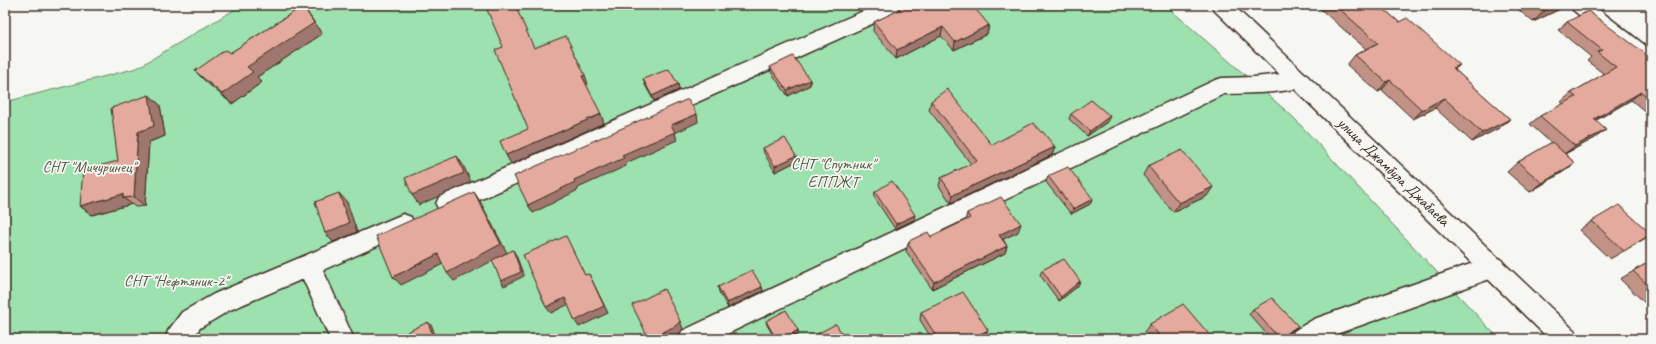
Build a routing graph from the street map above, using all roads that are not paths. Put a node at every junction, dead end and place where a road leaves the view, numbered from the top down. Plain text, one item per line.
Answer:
1 (896, 5) edge
2 (1221, 5) edge
3 (1580, 5) edge
4 (1651, 61) edge
5 (1299, 80) junction
6 (310, 266) junction
7 (1493, 267) junction
8 (177, 339) edge
9 (342, 339) edge
10 (691, 339) edge
11 (1303, 339) edge
12 (1566, 339) edge

1 - 6 main road
2 - 5 main road, улица Джамбула Джабаева
3 - 4 main road
5 - 7 main road, улица Джамбула Джабаева
5 - 10 main road
6 - 8 main road
6 - 9 main road
7 - 11 main road
7 - 12 main road, улица Джамбула Джабаева

